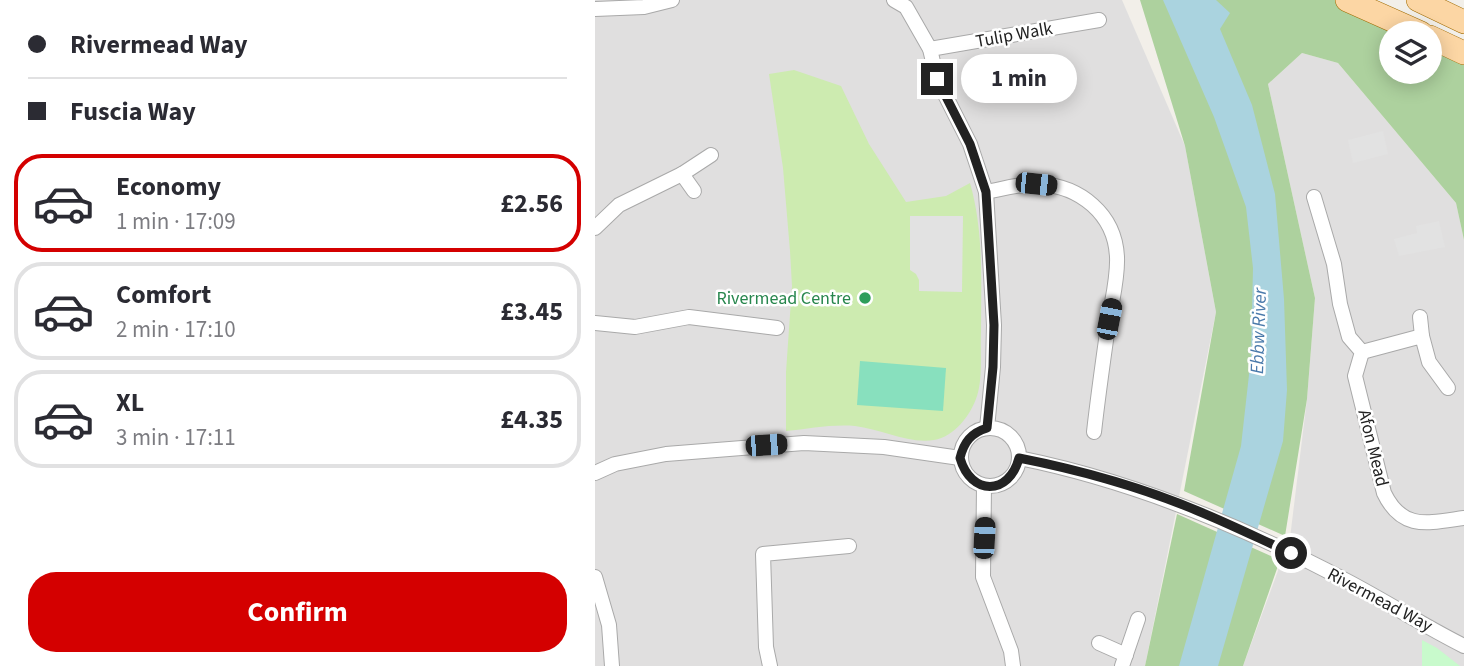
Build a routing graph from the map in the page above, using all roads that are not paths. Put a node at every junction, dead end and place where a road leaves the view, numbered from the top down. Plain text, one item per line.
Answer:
1 (672, 0) edge
2 (894, 0) edge
3 (1347, 0) edge
4 (1418, 0) edge
5 (595, 9) edge
6 (1099, 20) dead end
7 (1394, 21) edge
8 (1464, 22) edge
9 (1442, 43) edge
10 (930, 49) junction
11 (1464, 53) edge
12 (711, 155) dead end
13 (682, 174) junction
14 (694, 191) dead end
15 (986, 192) junction
16 (1314, 197) dead end
17 (595, 229) edge
18 (1420, 317) dead end
19 (595, 323) edge
20 (776, 328) dead end
21 (1422, 336) junction
22 (1362, 352) junction
23 (1448, 388) dead end
24 (987, 428) junction
25 (1094, 432) dead end
26 (960, 458) junction
27 (1019, 458) junction
28 (595, 473) edge
29 (985, 486) junction
30 (1464, 518) edge
31 (849, 546) dead end
32 (595, 577) edge
33 (1138, 619) dead end
34 (1099, 643) dead end
35 (1464, 646) edge
36 (1124, 661) edge
37 (612, 666) edge
38 (770, 666) edge
39 (1013, 666) edge

1 - 5 street
2 - 10 street
3 - 7 main road
4 - 8 main road
6 - 10 street, Tulip Walk
9 - 11 main road
10 - 15 street
12 - 13 street
13 - 14 street
13 - 17 street
15 - 24 street
15 - 25 street
16 - 22 street
18 - 21 street
19 - 20 street
21 - 22 street
21 - 23 street
22 - 30 street, Afon Mead
24 - 26 street
24 - 27 street
26 - 28 street
26 - 29 street
27 - 29 street
27 - 35 street, Rivermead Way
29 - 39 street
31 - 38 street
32 - 37 street
33 - 36 street
34 - 36 street

